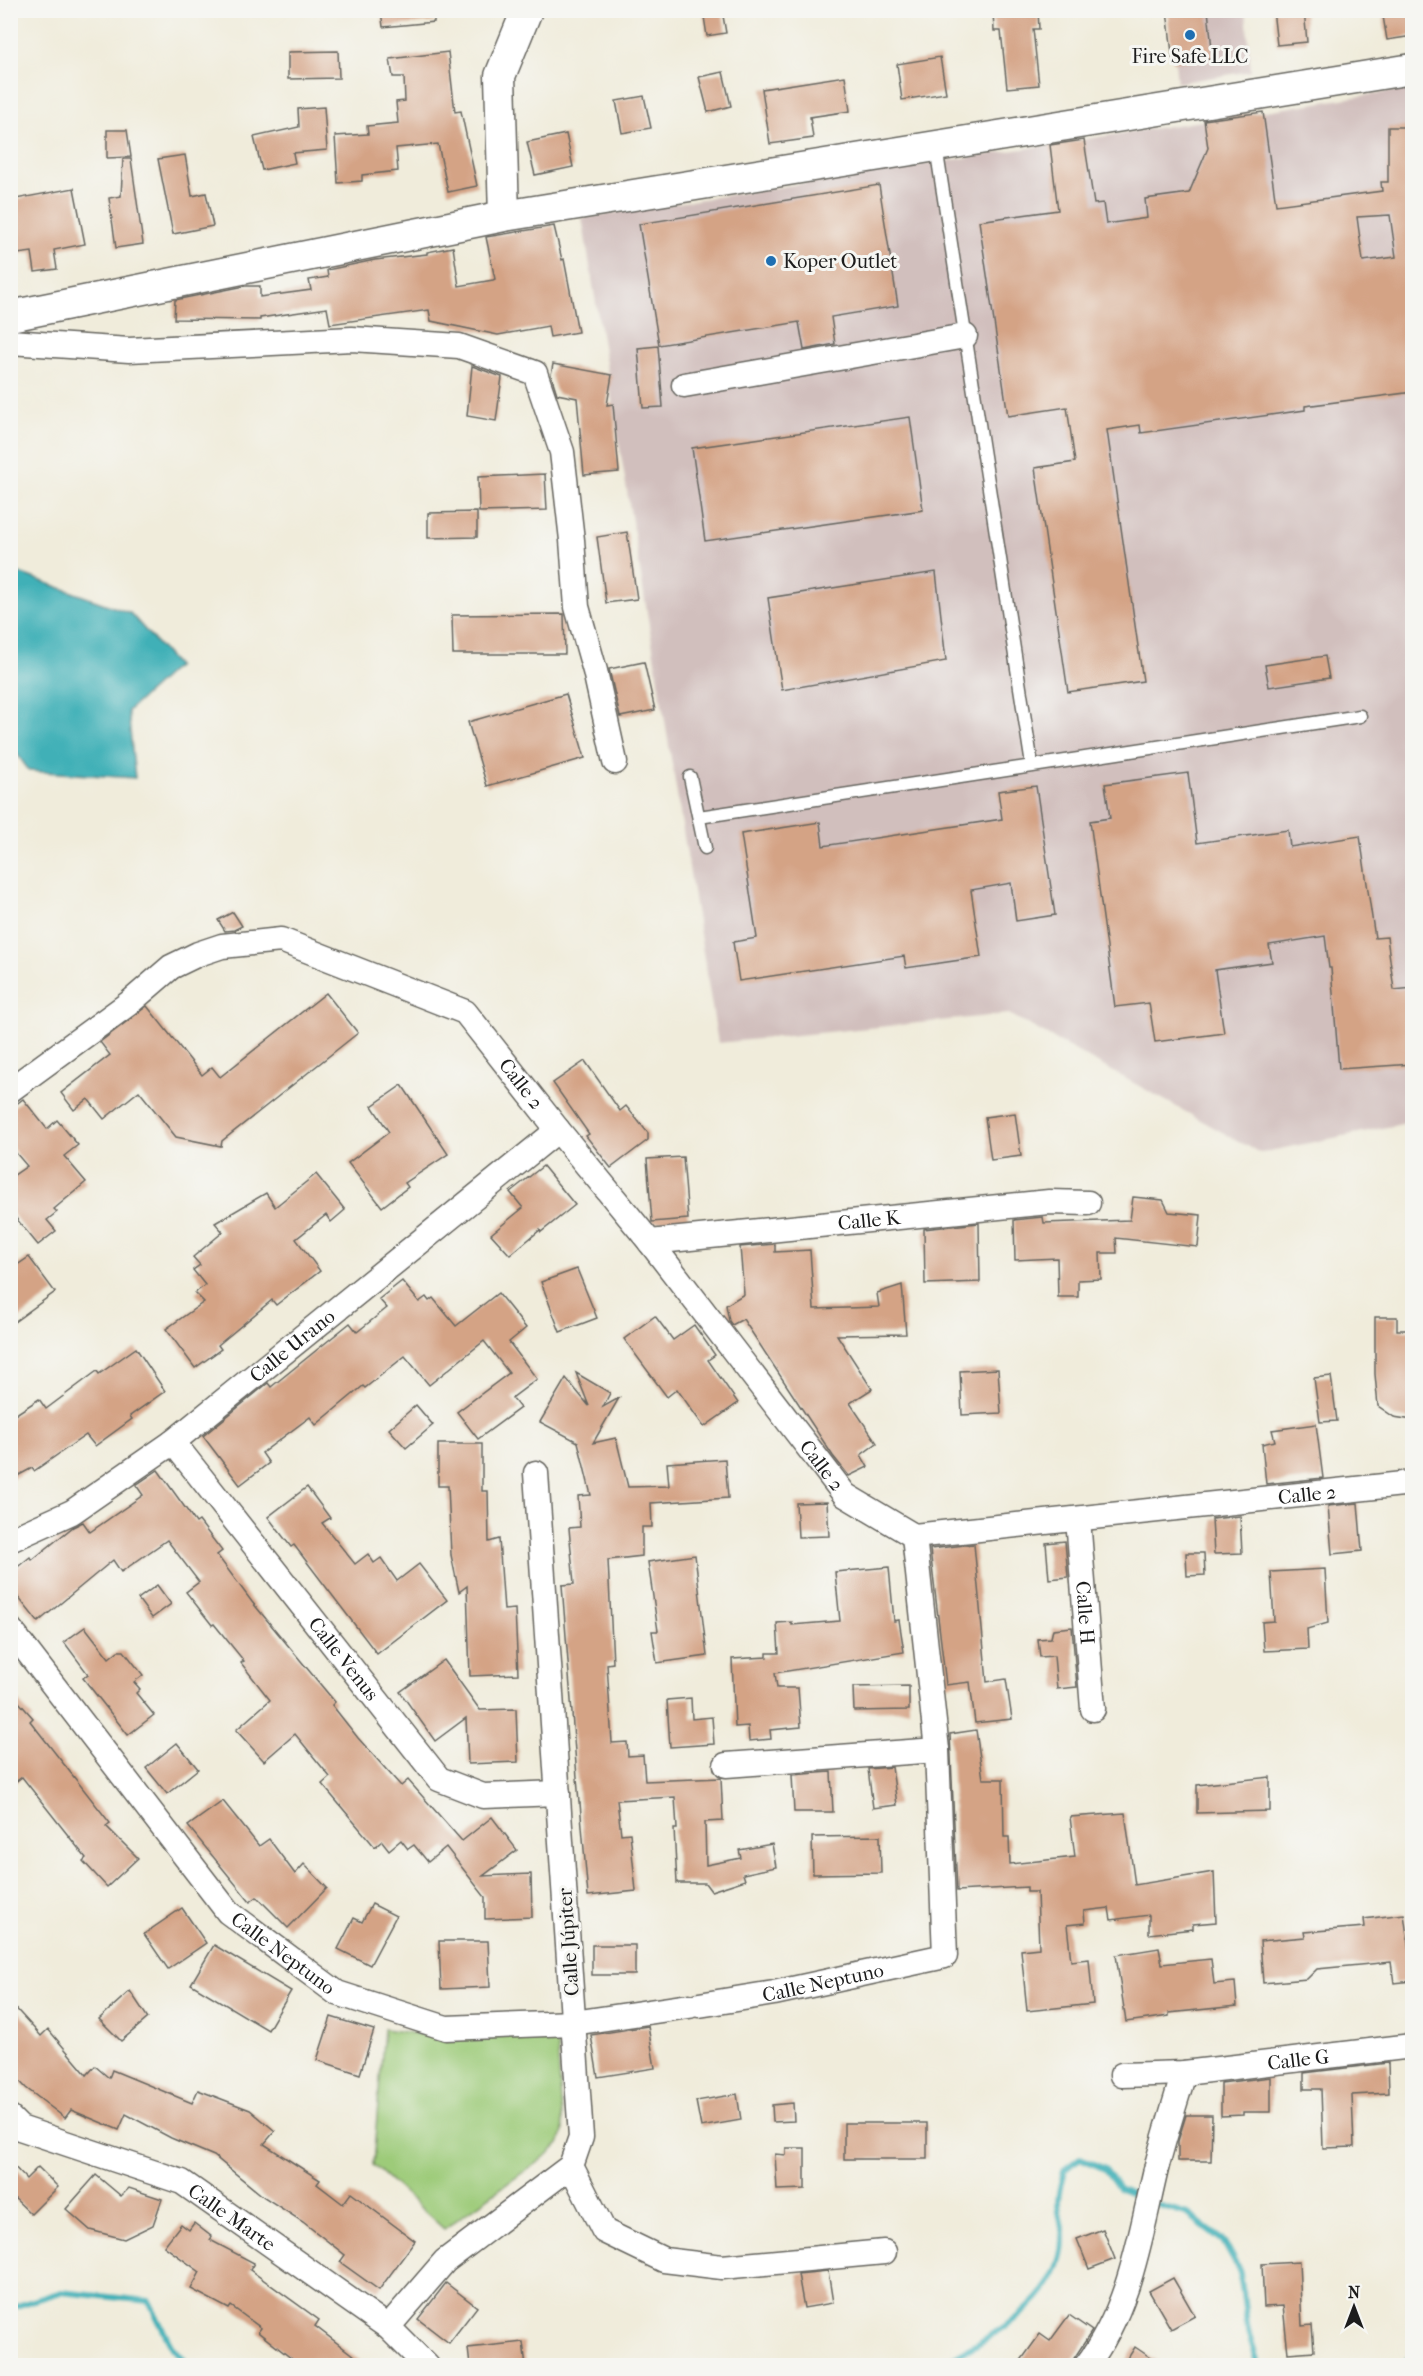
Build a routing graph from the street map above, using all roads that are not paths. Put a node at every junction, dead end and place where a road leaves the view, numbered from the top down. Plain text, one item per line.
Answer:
1 (527, 10) edge
2 (1413, 69) edge
3 (935, 145) junction
4 (504, 216) junction
5 (10, 316) edge
6 (965, 336) junction
7 (10, 342) edge
8 (684, 385) dead end
9 (1360, 716) dead end
10 (615, 762) dead end
11 (1032, 765) junction
12 (690, 777) dead end
13 (699, 817) junction
14 (705, 848) dead end
15 (10, 1090) edge
16 (558, 1130) junction
17 (1088, 1203) dead end
18 (650, 1242) junction
19 (173, 1442) junction
20 (536, 1473) dead end
21 (1413, 1483) edge
22 (1078, 1519) junction
23 (914, 1536) junction
24 (10, 1540) edge
25 (10, 1629) edge
26 (1093, 1709) dead end
27 (937, 1750) junction
28 (726, 1765) dead end
29 (558, 1793) junction
30 (573, 2023) junction
31 (1413, 2046) edge
32 (1184, 2073) junction
33 (1122, 2075) dead end
34 (10, 2118) edge
35 (572, 2166) junction
36 (884, 2252) dead end
37 (388, 2327) junction
38 (427, 2366) edge
39 (1086, 2366) edge

1 - 4 street
2 - 3 street
3 - 4 street
3 - 6 lane
4 - 5 street
6 - 8 street
6 - 11 lane
7 - 10 street
9 - 11 lane
11 - 13 lane
12 - 13 lane
13 - 14 lane
15 - 16 street, Calle 2
16 - 18 street, Calle 2
16 - 19 street, Calle Urano
17 - 18 street, Calle K
18 - 23 street, Calle 2
19 - 24 street, Calle Urano
19 - 29 street, Calle Venus
20 - 29 street, Calle Júpiter
21 - 22 street, Calle 2
22 - 23 street, Calle 2
22 - 26 street, Calle H
23 - 27 street
25 - 30 street, Calle Neptuno
27 - 28 street
27 - 30 street, Calle Neptuno
29 - 30 street, Calle Júpiter
30 - 35 street, Calle Júpiter
31 - 32 street, Calle G
32 - 33 street, Calle G
32 - 39 street
34 - 37 street, Calle Marte
35 - 36 street
35 - 37 street
37 - 38 street, Calle Marte

